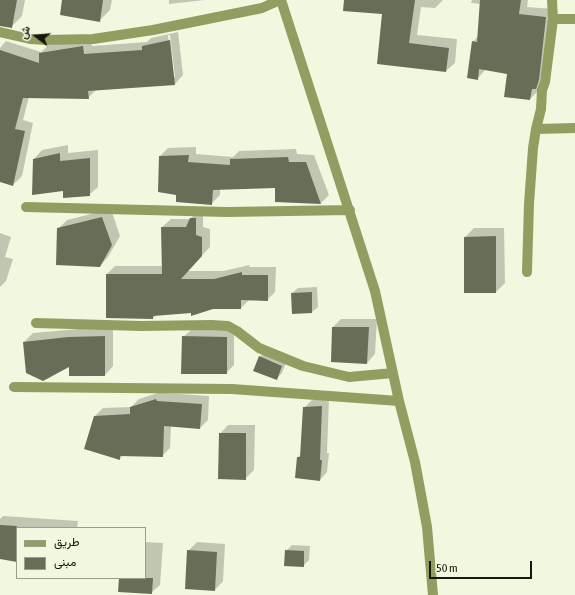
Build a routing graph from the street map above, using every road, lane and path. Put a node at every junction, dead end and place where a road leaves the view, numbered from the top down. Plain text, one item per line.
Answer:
1 (280, 0) edge
2 (552, 0) edge
3 (553, 19) junction
4 (575, 19) edge
5 (0, 32) edge
6 (575, 128) edge
7 (536, 129) junction
8 (26, 207) dead end
9 (350, 210) junction
10 (527, 272) dead end
11 (36, 323) dead end
12 (393, 373) junction
13 (14, 387) dead end
14 (399, 401) junction
15 (432, 595) edge

1 - 5 street
1 - 9 street
2 - 3 street
3 - 4 street
3 - 7 street
6 - 7 street
7 - 10 street
8 - 9 street
9 - 12 street
11 - 12 street
12 - 14 street
13 - 14 street
14 - 15 street

